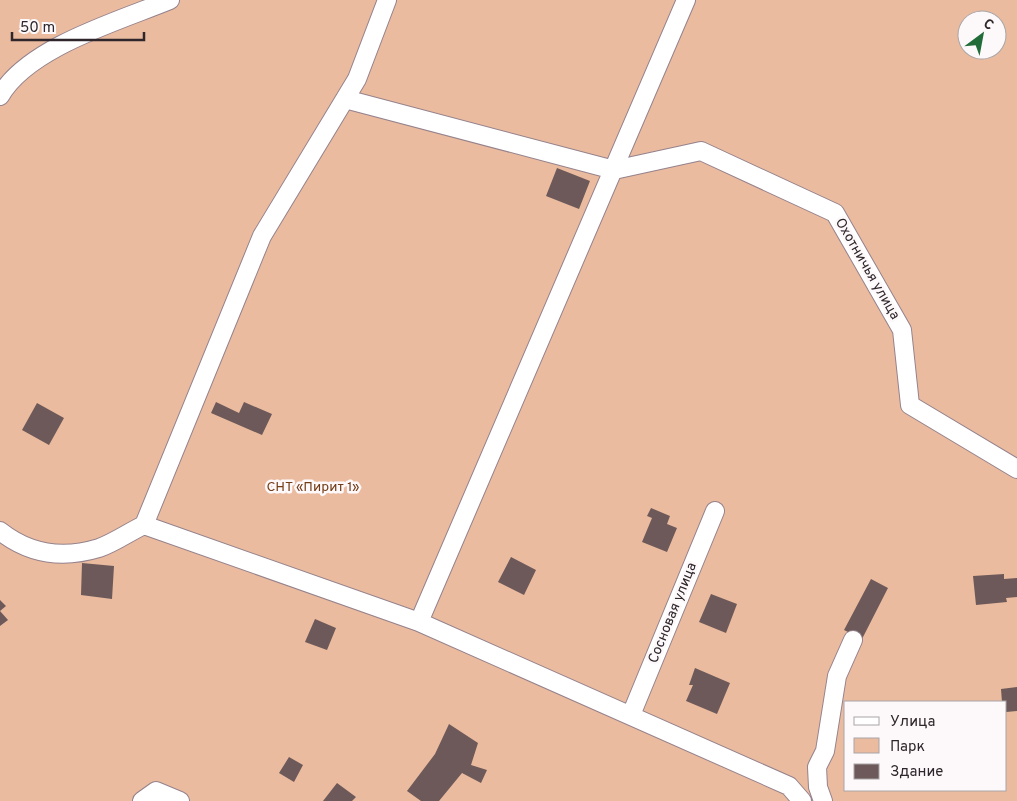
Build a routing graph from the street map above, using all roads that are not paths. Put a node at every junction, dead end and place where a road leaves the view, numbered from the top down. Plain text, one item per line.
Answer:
1 (170, 0) edge
2 (386, 0) edge
3 (686, 0) edge
4 (0, 96) edge
5 (345, 99) junction
6 (614, 170) junction
7 (1017, 469) edge
8 (716, 511) dead end
9 (144, 525) junction
10 (0, 531) edge
11 (419, 622) junction
12 (853, 640) dead end
13 (631, 715) junction
14 (142, 801) edge
15 (180, 801) edge
16 (802, 801) edge
17 (823, 801) edge

1 - 4 street
2 - 5 street
3 - 6 street
5 - 6 street
5 - 9 street
6 - 7 street, Охотничья улица
6 - 11 street
8 - 13 street, Сосновая улица
9 - 10 street
9 - 11 street
11 - 13 street
12 - 17 street
13 - 16 street
14 - 15 street

